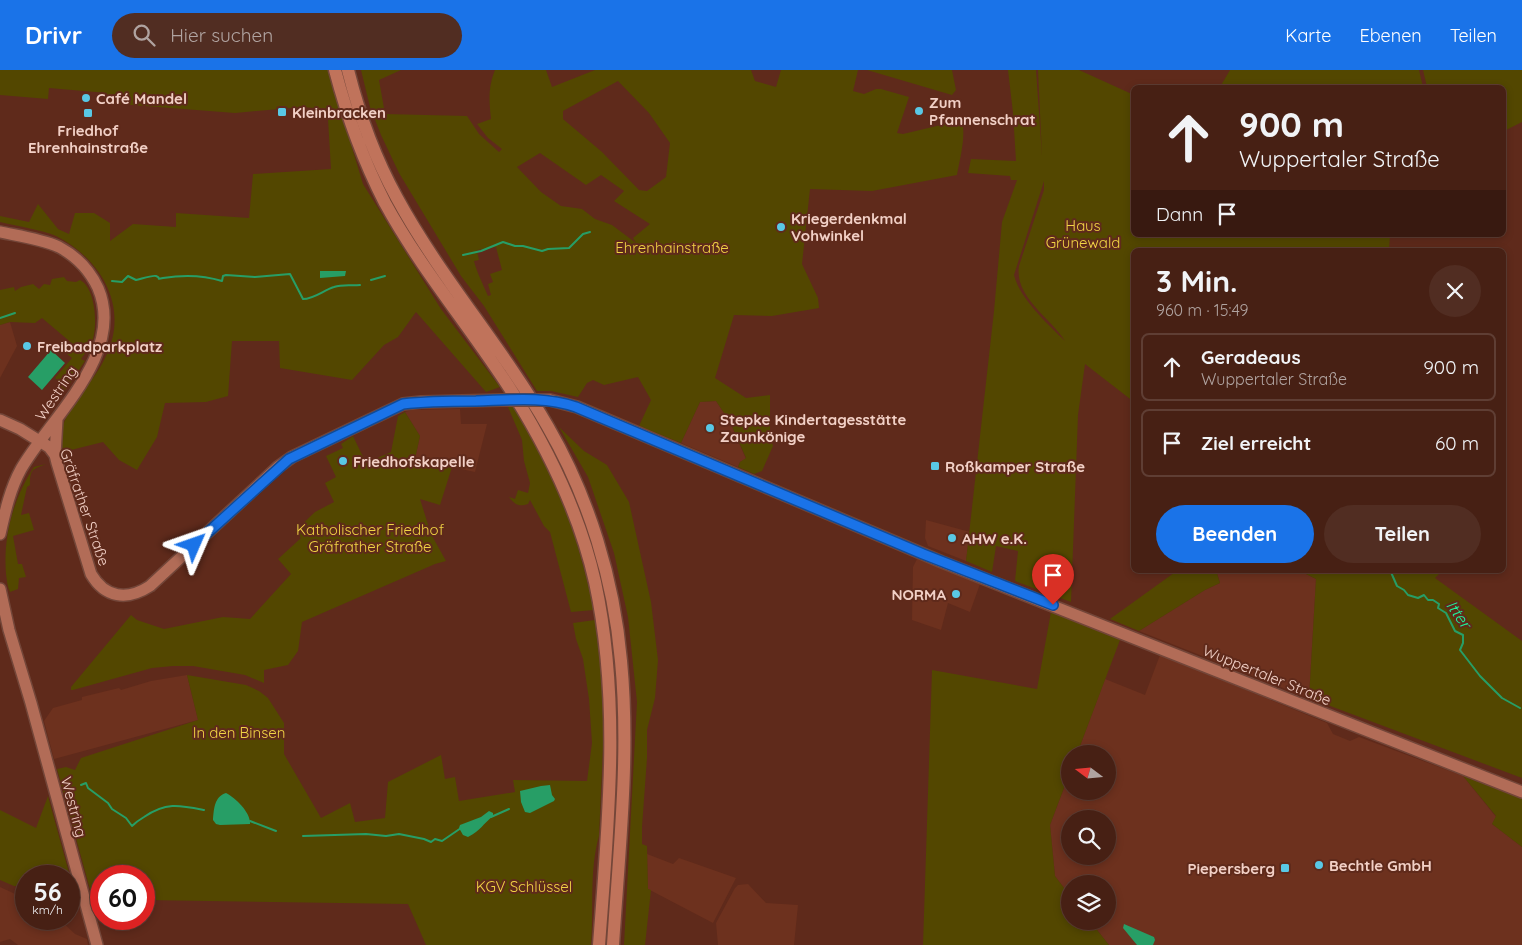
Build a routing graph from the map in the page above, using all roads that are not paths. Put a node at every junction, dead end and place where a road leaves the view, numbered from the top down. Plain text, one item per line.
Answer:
1 (335, 70) edge
2 (348, 70) edge
3 (0, 232) edge
4 (57, 418) junction
5 (0, 420) edge
6 (41, 442) junction
7 (55, 455) junction
8 (0, 534) edge
9 (1000, 584) joint
10 (0, 589) edge
11 (1522, 792) edge
12 (96, 945) edge
13 (599, 945) edge
14 (613, 945) edge

1 - 13 highway
2 - 14 highway
3 - 4 main road, Westring
4 - 6 main road, Westring
4 - 7 main road
5 - 6 main road, Gräfrather Straße
6 - 7 main road, Gräfrather Straße
6 - 8 main road, Westring
7 - 9 main road, Gräfrather Straße, bridge
9 - 11 main road, Wuppertaler Straße
10 - 12 main road, Westring

